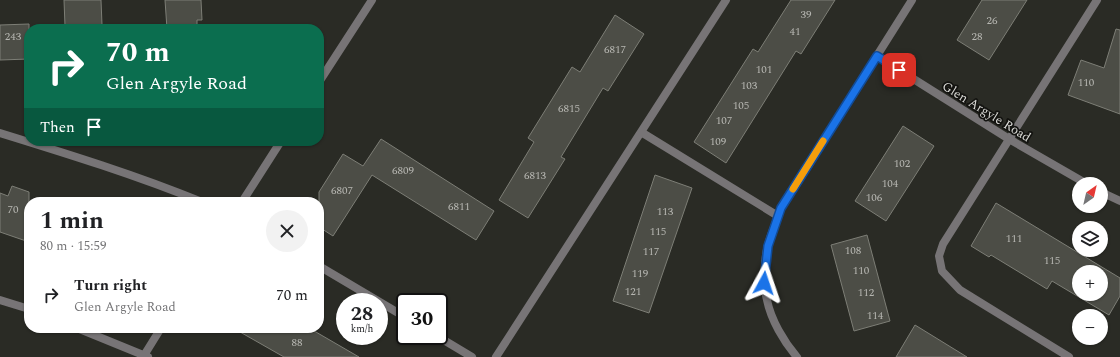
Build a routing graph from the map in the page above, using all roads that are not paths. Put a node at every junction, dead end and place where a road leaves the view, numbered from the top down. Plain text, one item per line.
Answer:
1 (372, 0) edge
2 (726, 0) edge
3 (912, 0) edge
4 (1097, 0) edge
5 (877, 56) junction
6 (324, 74) edge
7 (641, 132) junction
8 (0, 133) edge
9 (1009, 139) junction
10 (24, 140) edge
11 (43, 146) edge
12 (278, 146) edge
13 (1074, 177) edge
14 (1108, 195) edge
15 (190, 197) edge
16 (245, 197) edge
17 (1120, 201) edge
18 (778, 216) junction
19 (324, 269) edge
20 (0, 300) edge
21 (24, 307) edge
22 (396, 312) edge
23 (89, 333) edge
24 (158, 333) edge
25 (448, 343) edge
26 (145, 356) edge
27 (472, 357) edge
28 (496, 357) edge
29 (797, 357) edge
30 (1069, 357) edge

1 - 6 street
2 - 7 street
3 - 5 street
4 - 9 street
5 - 9 street, Glen Argyle Road
5 - 18 street
7 - 18 street
7 - 28 street
8 - 10 street
9 - 13 street, Glen Argyle Road
9 - 30 street
11 - 15 street
12 - 16 street
14 - 17 street
18 - 29 street
19 - 22 street
20 - 21 street
23 - 26 street
24 - 26 street
25 - 27 street

